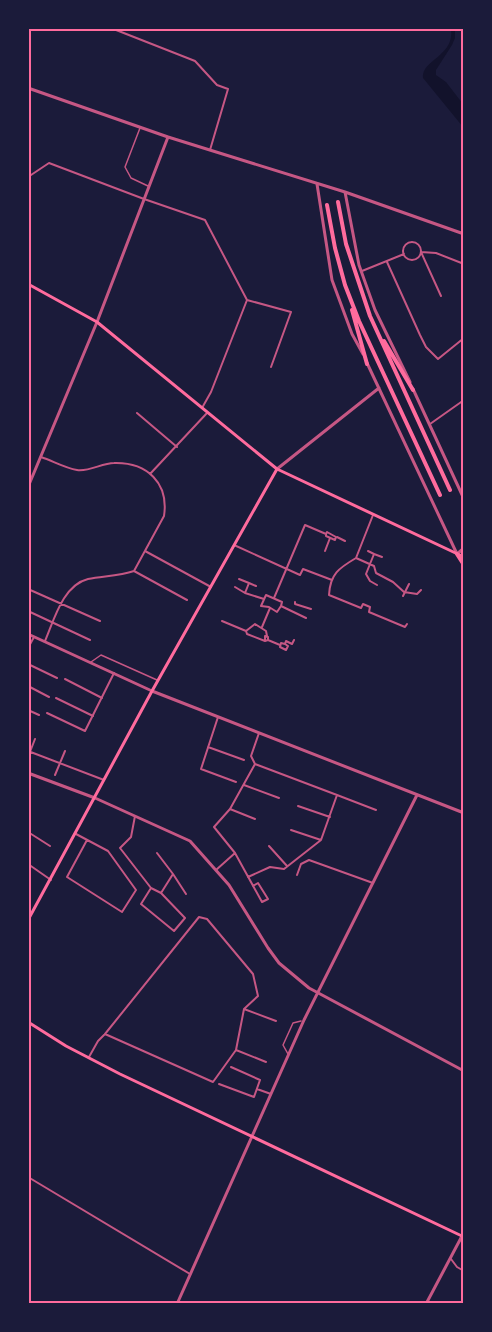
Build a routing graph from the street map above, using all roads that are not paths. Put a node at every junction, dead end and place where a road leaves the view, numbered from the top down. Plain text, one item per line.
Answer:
1 (111, 28) edge
2 (117, 29) edge
3 (28, 88) edge
4 (140, 127) junction
5 (168, 137) junction
6 (210, 150) junction
7 (28, 177) edge
8 (317, 183) junction
9 (149, 186) junction
10 (345, 192) junction
11 (144, 200) junction
12 (338, 202) dead end
13 (327, 206) dead end
14 (464, 234) edge
15 (421, 252) junction
16 (404, 254) junction
17 (387, 261) junction
18 (464, 264) edge
19 (361, 272) junction
20 (28, 284) edge
21 (348, 292) junction
22 (441, 296) dead end
23 (247, 300) junction
24 (97, 322) junction
25 (374, 324) junction
26 (464, 338) edge
27 (367, 364) junction
28 (271, 366) dead end
29 (379, 388) junction
30 (413, 390) junction
31 (464, 400) edge
32 (202, 408) junction
33 (137, 413) dead end
34 (207, 413) junction
35 (430, 424) junction
36 (177, 447) junction
37 (41, 457) junction
38 (277, 469) junction
39 (150, 474) junction
40 (28, 487) edge
41 (450, 490) dead end
42 (440, 495) dead end
43 (464, 499) edge
44 (373, 515) junction
45 (326, 534) junction
46 (336, 537) junction
47 (330, 538) junction
48 (345, 541) dead end
49 (234, 545) junction
50 (464, 548) edge
51 (145, 551) junction
52 (325, 551) dead end
53 (368, 551) dead end
54 (374, 554) junction
55 (457, 554) junction
56 (382, 557) dead end
57 (464, 557) edge
58 (356, 558) junction
59 (370, 564) junction
60 (464, 565) edge
61 (286, 569) junction
62 (134, 571) junction
63 (395, 578) dead end
64 (238, 579) dead end
65 (332, 580) junction
66 (393, 582) junction
67 (249, 583) junction
68 (409, 584) dead end
69 (377, 585) dead end
70 (256, 586) dead end
71 (211, 587) junction
72 (235, 587) dead end
73 (28, 589) edge
74 (421, 590) dead end
75 (406, 592) junction
76 (245, 593) junction
77 (403, 596) dead end
78 (274, 598) junction
79 (264, 599) junction
80 (187, 600) dead end
81 (295, 602) dead end
82 (62, 605) junction
83 (280, 606) junction
84 (302, 606) junction
85 (270, 608) junction
86 (311, 609) dead end
87 (28, 610) edge
88 (298, 616) junction
89 (306, 618) dead end
90 (100, 621) dead end
91 (222, 621) dead end
92 (53, 622) junction
93 (406, 624) dead end
94 (262, 627) junction
95 (249, 628) junction
96 (246, 631) junction
97 (28, 634) edge
98 (250, 635) junction
99 (34, 636) junction
100 (266, 639) junction
101 (90, 640) dead end
102 (294, 640) dead end
103 (45, 641) junction
104 (285, 644) junction
105 (280, 645) junction
106 (28, 648) edge
107 (90, 662) junction
108 (28, 664) edge
109 (114, 673) junction
110 (57, 678) dead end
111 (64, 679) dead end
112 (158, 681) junction
113 (28, 686) edge
114 (152, 691) junction
115 (49, 697) dead end
116 (56, 698) dead end
117 (102, 698) junction
118 (28, 710) edge
119 (47, 713) dead end
120 (39, 715) dead end
121 (93, 716) junction
122 (218, 717) junction
123 (260, 733) junction
124 (35, 738) dead end
125 (208, 747) junction
126 (65, 751) dead end
127 (30, 752) edge
128 (28, 757) edge
129 (244, 760) dead end
130 (60, 763) junction
131 (255, 764) junction
132 (28, 773) edge
133 (56, 775) dead end
134 (105, 780) junction
135 (236, 782) dead end
136 (244, 785) junction
137 (338, 795) junction
138 (417, 795) junction
139 (95, 798) junction
140 (279, 798) dead end
141 (298, 806) dead end
142 (230, 809) junction
143 (376, 810) dead end
144 (464, 813) edge
145 (135, 816) junction
146 (330, 817) junction
147 (255, 819) dead end
148 (291, 830) dead end
149 (28, 832) edge
150 (76, 834) junction
151 (87, 840) junction
152 (321, 840) junction
153 (50, 846) dead end
154 (269, 846) dead end
155 (158, 853) dead end
156 (235, 853) junction
157 (28, 864) edge
158 (287, 866) junction
159 (216, 870) junction
160 (173, 874) junction
161 (297, 876) dead end
162 (248, 877) junction
163 (51, 880) junction
164 (373, 883) junction
165 (253, 885) junction
166 (151, 888) junction
167 (161, 893) junction
168 (186, 894) dead end
169 (28, 920) edge
170 (318, 993) junction
171 (244, 1009) junction
172 (304, 1020) junction
173 (28, 1022) edge
174 (276, 1022) dead end
175 (105, 1034) junction
176 (236, 1050) junction
177 (288, 1054) junction
178 (89, 1057) junction
179 (266, 1062) dead end
180 (231, 1066) dead end
181 (464, 1071) edge
182 (219, 1084) dead end
183 (257, 1089) junction
184 (271, 1095) junction
185 (253, 1138) junction
186 (28, 1176) edge
187 (463, 1237) edge
188 (450, 1258) junction
189 (464, 1271) edge
190 (190, 1274) junction
191 (177, 1304) edge
192 (426, 1304) edge

1 - 2 street
2 - 6 street
3 - 4 street
4 - 5 street
4 - 9 lane
5 - 6 street
5 - 9 street
6 - 8 street
7 - 11 street
8 - 10 street
8 - 27 street
9 - 11 street
10 - 14 street
10 - 19 street
11 - 23 street
11 - 24 street
12 - 25 main road
13 - 21 main road
15 - 16 street
15 - 16 street
15 - 18 street
15 - 22 street
16 - 17 street
17 - 19 street
17 - 26 street
19 - 30 street
20 - 24 main road
21 - 27 main road
21 - 42 main road
23 - 28 street
23 - 32 street
24 - 32 main road
24 - 37 street
25 - 30 main road
25 - 41 main road
27 - 29 street
29 - 38 street
29 - 55 street
30 - 35 street
31 - 35 street
32 - 34 main road
33 - 36 street
34 - 36 street
34 - 38 main road
35 - 43 street
36 - 39 street
37 - 39 street
37 - 40 street
38 - 44 main road
38 - 49 main road
39 - 51 street
44 - 55 main road
44 - 58 street
45 - 46 street
45 - 47 street
45 - 61 street
46 - 47 street
46 - 48 street
47 - 52 street
49 - 61 street
49 - 71 main road
50 - 55 street
51 - 62 street
51 - 71 street
53 - 54 street
54 - 56 street
54 - 59 street
55 - 57 main road
55 - 60 main road
58 - 59 street
58 - 65 street
59 - 66 street
59 - 69 street
61 - 65 street
61 - 78 street
62 - 80 street
62 - 82 street
63 - 66 street
64 - 67 street
65 - 93 street
66 - 75 street
67 - 70 street
67 - 76 street
68 - 75 street
71 - 112 main road
72 - 76 street
73 - 82 street
74 - 75 street
75 - 77 street
76 - 79 street
78 - 79 street
78 - 83 street
79 - 85 street
81 - 84 street
82 - 90 street
82 - 92 street
83 - 85 street
83 - 88 street
84 - 86 street
84 - 88 street
85 - 94 street
87 - 92 street
88 - 89 street
91 - 96 street
92 - 101 street
92 - 103 street
94 - 95 street
94 - 100 street
95 - 96 street
95 - 98 street
96 - 98 street
97 - 99 street
98 - 100 street
99 - 103 street
99 - 106 street
100 - 105 street
102 - 104 street
103 - 107 street
104 - 105 street
104 - 105 street
107 - 109 street
107 - 112 lane
108 - 110 street
109 - 114 street
109 - 117 street
111 - 117 street
112 - 114 main road
113 - 115 street
114 - 122 street
114 - 134 main road
116 - 121 street
117 - 121 street
118 - 120 street
119 - 121 street
122 - 123 street
122 - 125 street
123 - 131 street
123 - 138 street
124 - 127 street
125 - 129 street
125 - 135 street
126 - 130 street
127 - 128 street
127 - 130 street
130 - 133 street
130 - 134 street
131 - 136 street
131 - 137 street
132 - 139 street
134 - 139 main road
136 - 140 street
136 - 142 street
137 - 143 street
137 - 146 street
138 - 144 street
138 - 164 street
139 - 145 street
139 - 150 main road
141 - 146 street
142 - 147 street
142 - 156 street
145 - 159 street
145 - 166 street
146 - 152 street
148 - 152 street
149 - 153 street
150 - 151 street
150 - 163 main road
151 - 151 street
152 - 158 street
154 - 158 street
155 - 160 street
156 - 159 street
156 - 162 street
157 - 163 street
158 - 162 street
159 - 170 street
160 - 167 street
160 - 168 street
161 - 164 street
162 - 165 street
163 - 169 main road
164 - 170 street
165 - 165 street
166 - 167 street
166 - 167 street
170 - 172 street
170 - 181 street
171 - 174 street
171 - 175 street
171 - 176 street
172 - 177 street
172 - 177 lane
173 - 178 main road
175 - 176 street
175 - 178 street
176 - 179 street
177 - 184 street
178 - 185 main road
180 - 183 street
182 - 183 street
183 - 184 street
184 - 185 street
185 - 187 main road
185 - 190 street
186 - 190 street
187 - 188 street
188 - 189 street
188 - 192 street
190 - 191 street

